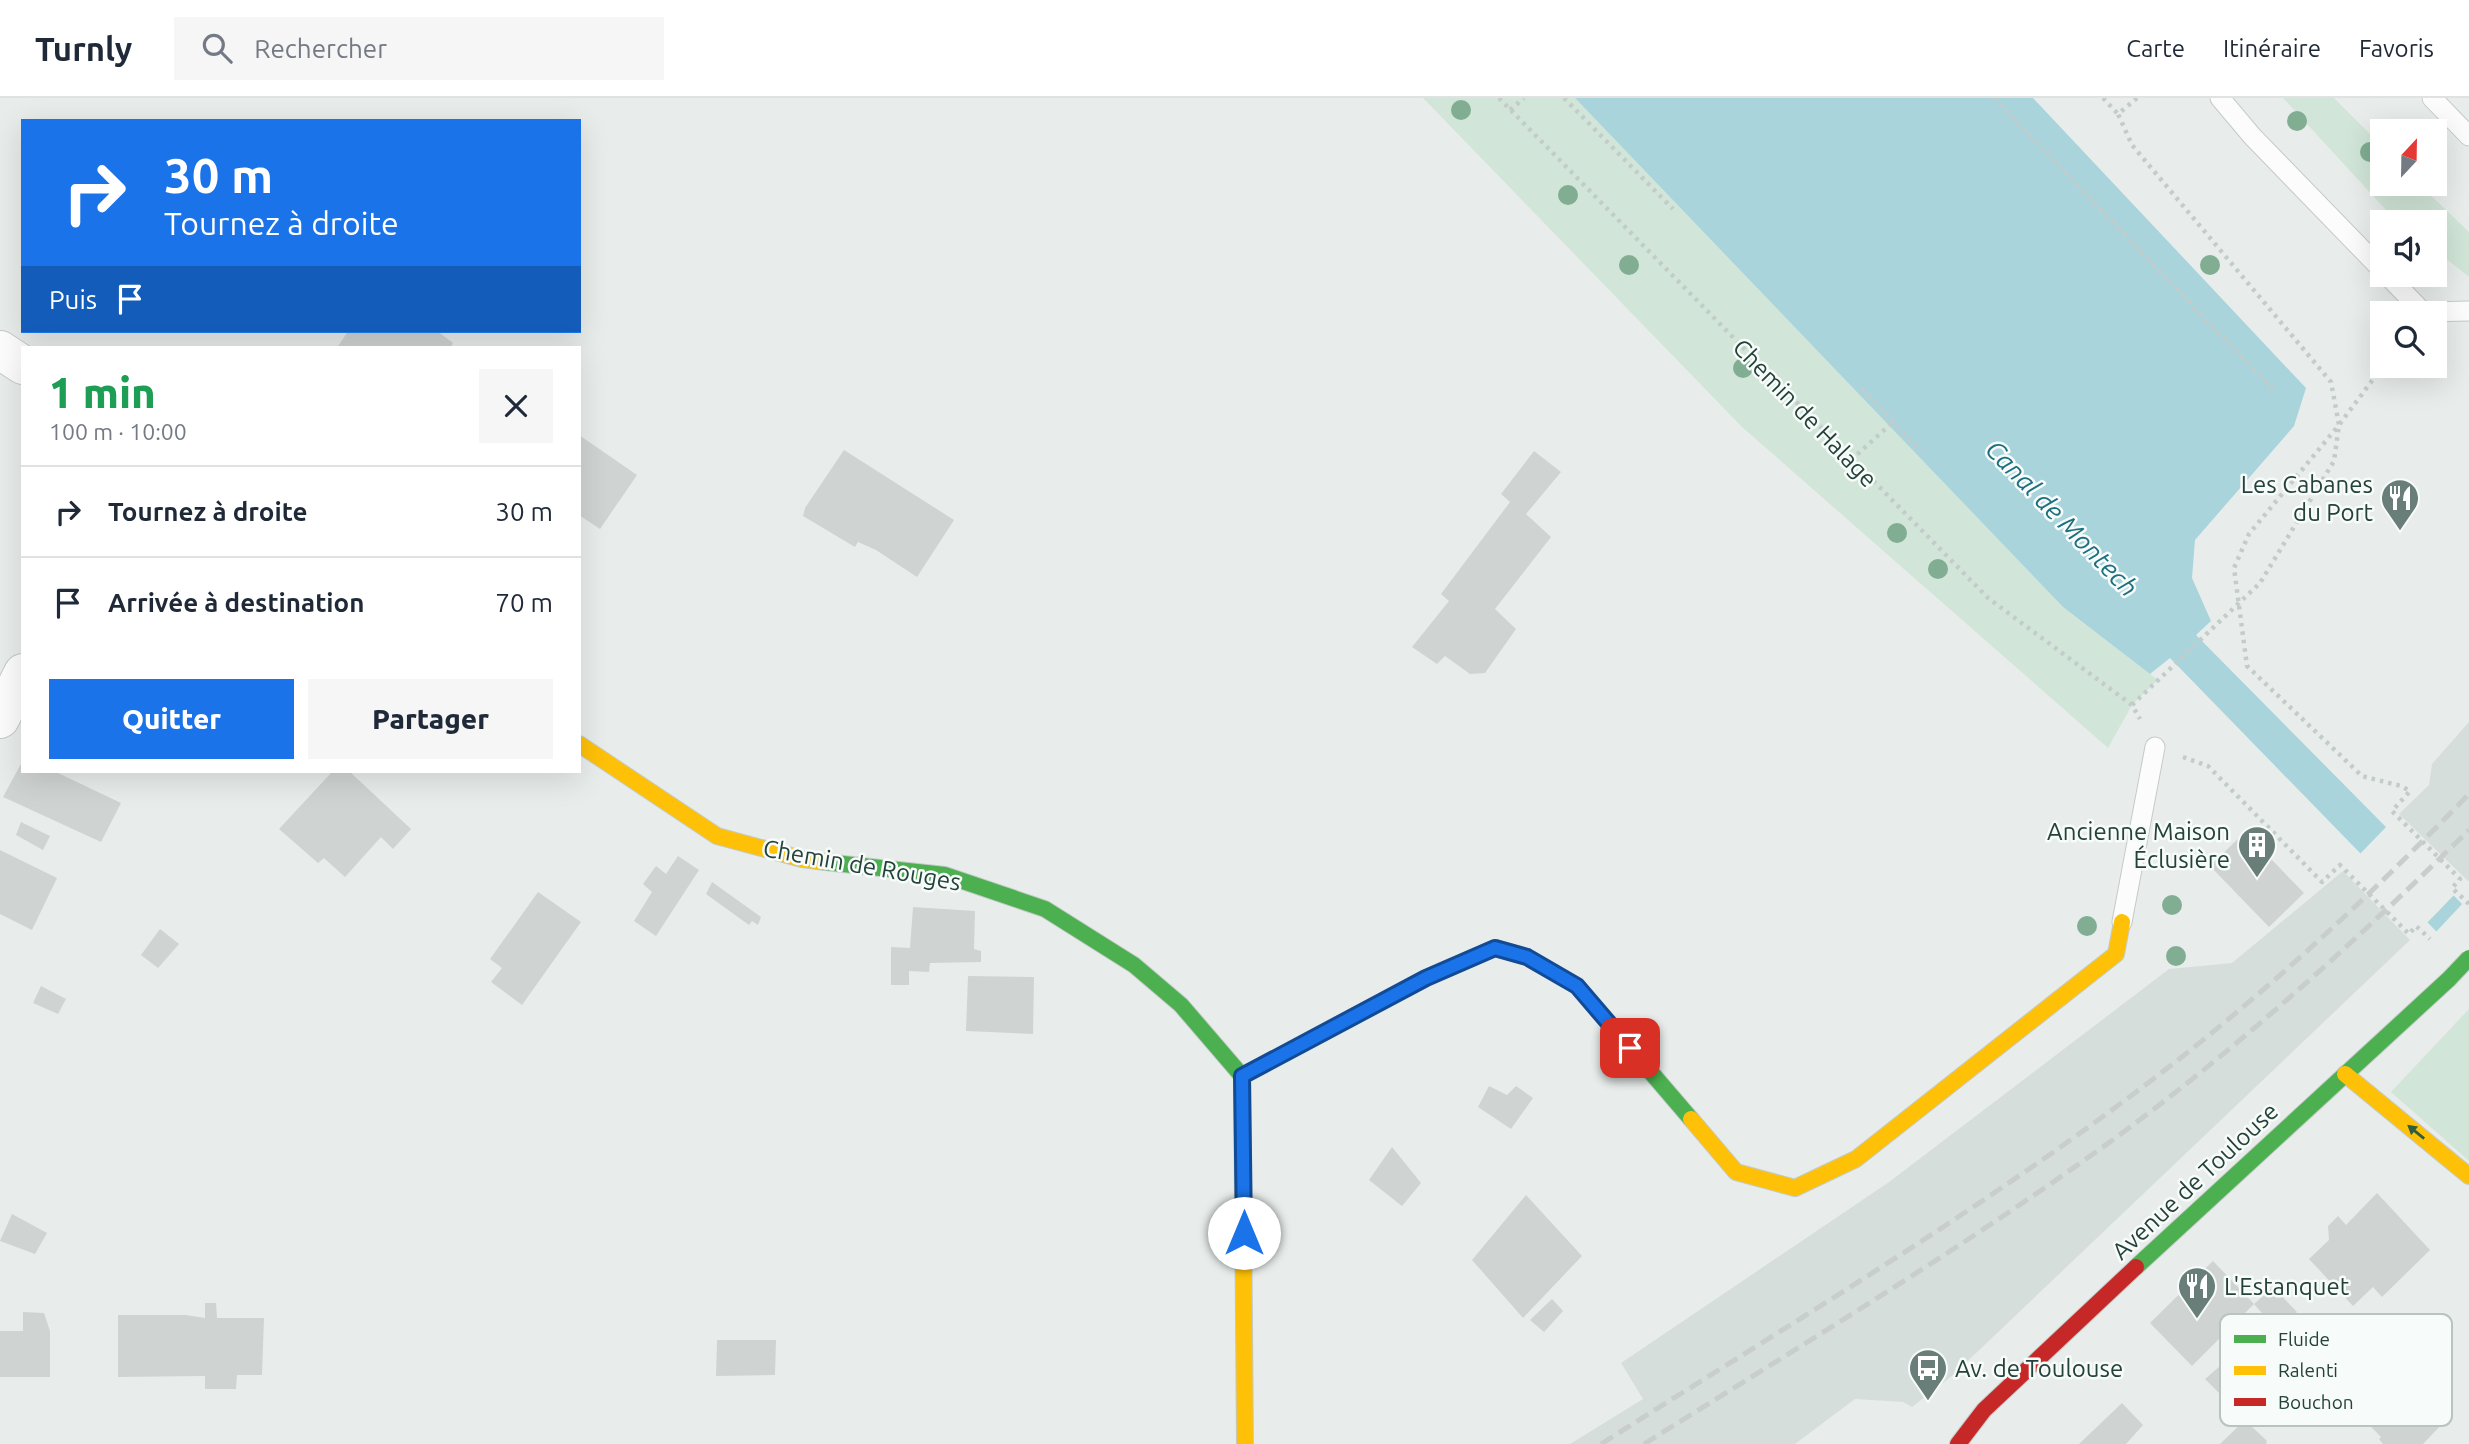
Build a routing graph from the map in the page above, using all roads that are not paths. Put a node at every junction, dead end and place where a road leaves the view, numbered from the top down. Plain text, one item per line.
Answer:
1 (2220, 98) edge
2 (2432, 98) edge
3 (2469, 136) edge
4 (2370, 258) edge
5 (2399, 287) edge
6 (2469, 311) edge
7 (0, 350) edge
8 (21, 364) edge
9 (21, 677) edge
10 (0, 719) edge
11 (581, 745) edge
12 (2155, 747) road end
13 (2122, 922) joint
14 (2469, 958) edge
15 (2345, 1074) junction
16 (1242, 1076) junction
17 (2469, 1176) edge
18 (1245, 1444) edge
19 (1958, 1444) edge

1 - 4 lane
2 - 3 lane
5 - 6 lane
7 - 8 street
9 - 10 street
11 - 16 street, Chemin de Rouges
12 - 13 lane
13 - 16 street
14 - 15 street, Avenue de Toulouse, bridge
17 -> 15 street
15 - 19 street, Avenue de Toulouse
16 - 18 street

